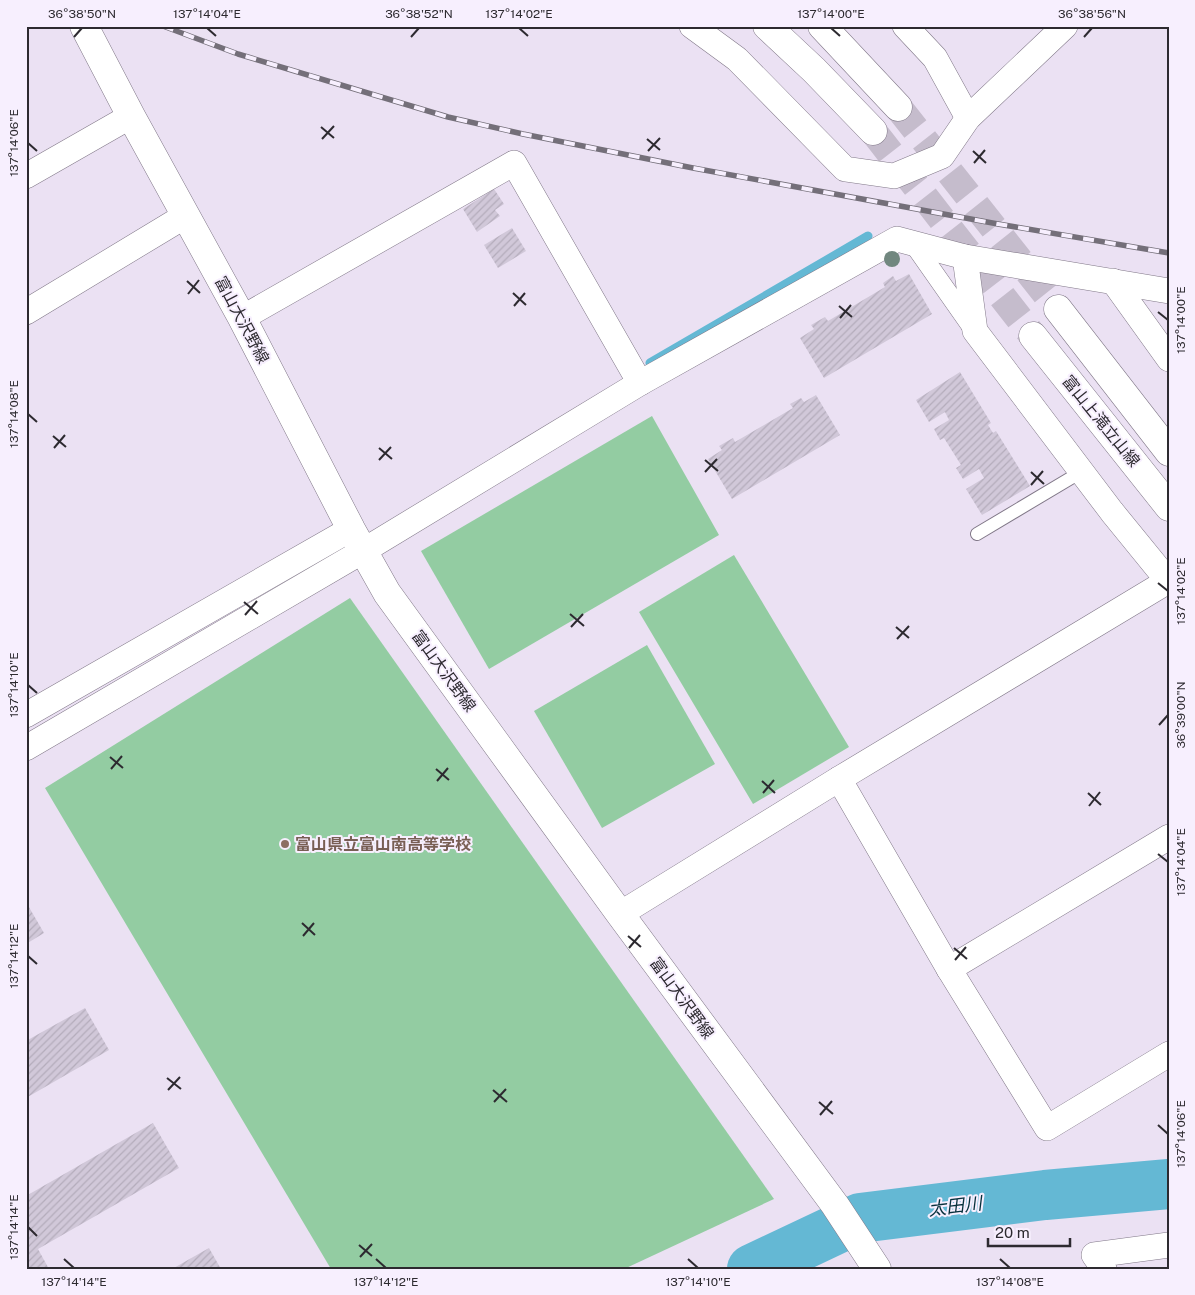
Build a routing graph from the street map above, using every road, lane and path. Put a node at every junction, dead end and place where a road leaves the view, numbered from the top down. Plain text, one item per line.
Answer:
1 (84, 26) edge
2 (692, 26) edge
3 (767, 26) edge
4 (822, 26) edge
5 (905, 26) edge
6 (1065, 26) edge
7 (898, 108) tunnel mouth
8 (131, 116) junction
9 (968, 118) junction
10 (873, 131) tunnel mouth
11 (26, 176) edge
12 (186, 216) junction
13 (913, 243) junction
14 (965, 257) junction
15 (1113, 281) junction
16 (1169, 291) edge
17 (1058, 309) tunnel mouth
18 (26, 312) edge
19 (242, 318) junction
20 (975, 331) junction
21 (1033, 336) tunnel mouth
22 (1169, 359) edge
23 (640, 383) junction
24 (1169, 452) edge
25 (1081, 472) junction
26 (1169, 507) edge
27 (977, 534) dead end
28 (357, 540) junction
29 (1168, 582) edge
30 (26, 715) edge
31 (26, 748) edge
32 (839, 779) junction
33 (1169, 837) edge
34 (620, 914) junction
35 (950, 970) junction
36 (1169, 1054) edge
37 (1169, 1246) edge
38 (877, 1269) edge
39 (1104, 1269) edge

1 - 8 main road, 富山大沢野線
2 - 9 street
3 - 10 main road
4 - 7 main road
5 - 9 street
6 - 9 street
8 - 11 street
8 - 12 main road, 富山大沢野線
12 - 18 street
12 - 19 main road, 富山大沢野線
13 - 14 street
13 - 20 street
13 - 23 street
14 - 15 street
14 - 20 street
15 - 16 street
15 - 22 street
17 - 24 main road, 富山上滝立山線
19 - 23 street
19 - 28 main road, 富山大沢野線
20 - 25 street
21 - 26 main road, 富山上滝立山線
23 - 28 street
25 - 27 lane
25 - 29 street
28 - 30 street
28 - 31 street
28 - 34 main road, 富山大沢野線
29 - 32 street
32 - 34 street
32 - 35 street
33 - 35 street
34 - 38 main road, 富山大沢野線
35 - 36 street
37 - 39 street

